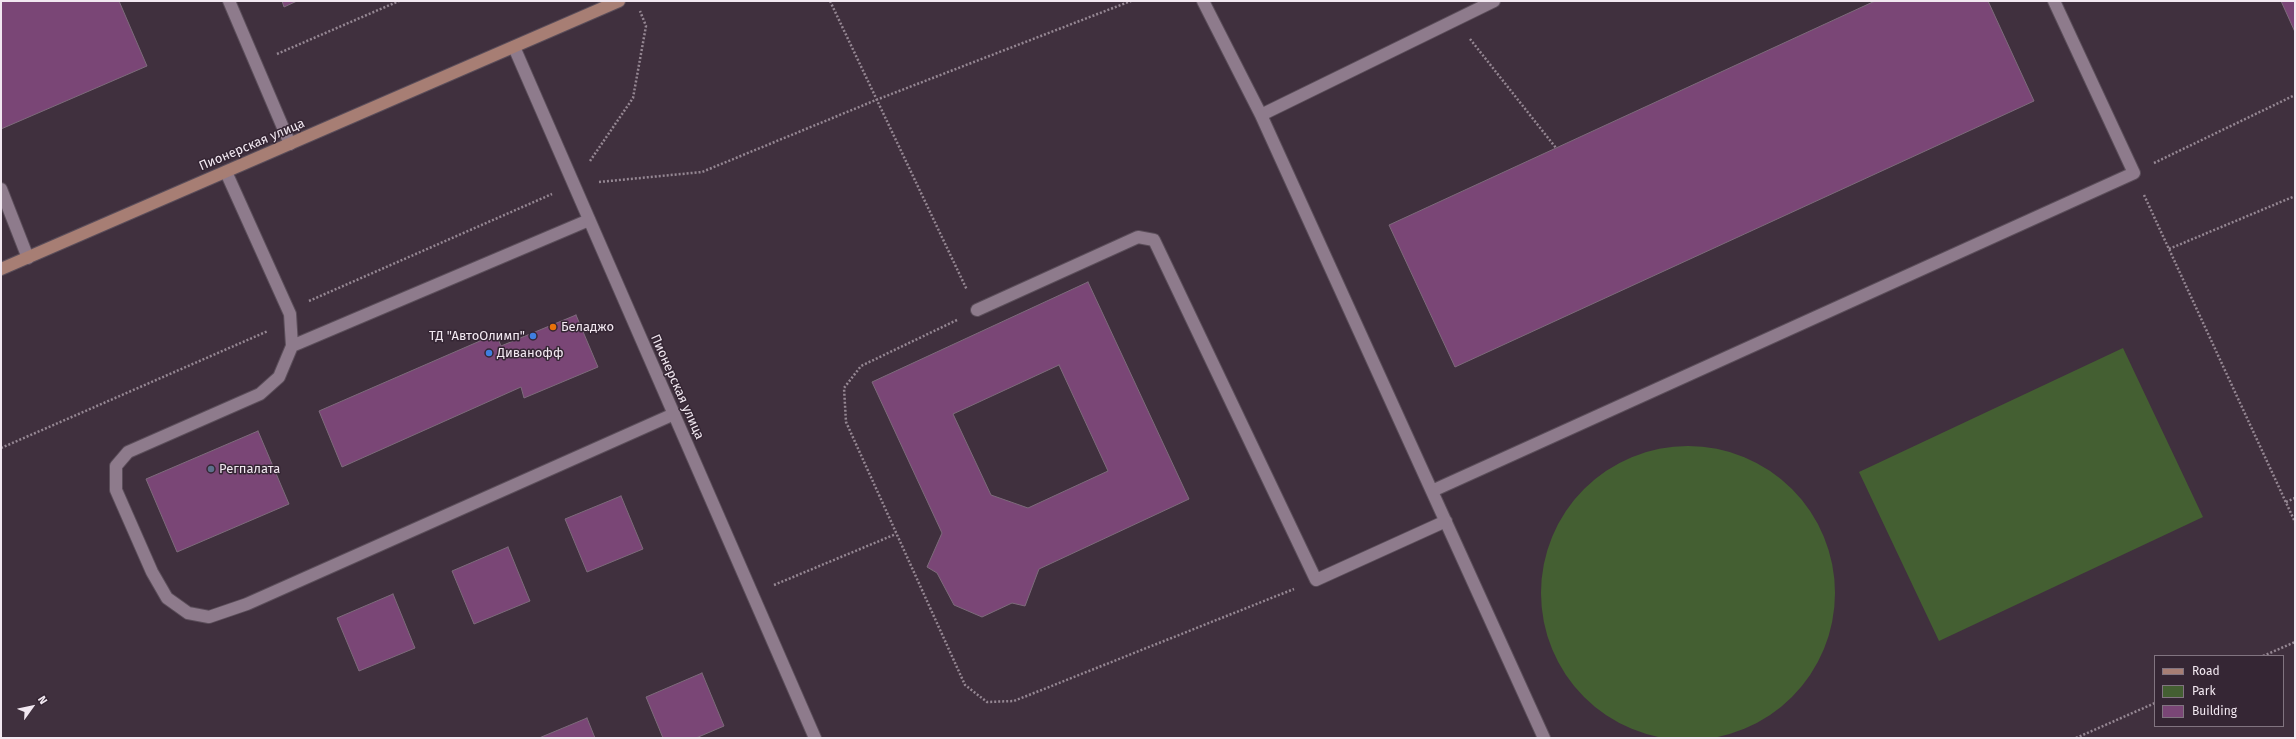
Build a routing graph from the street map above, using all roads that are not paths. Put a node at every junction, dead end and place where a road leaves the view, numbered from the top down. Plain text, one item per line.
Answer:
1 (229, 1) edge
2 (620, 1) edge
3 (1203, 1) edge
4 (1494, 1) edge
5 (2054, 1) edge
6 (514, 47) junction
7 (1261, 115) junction
8 (290, 144) junction
9 (226, 172) junction
10 (1, 189) edge
11 (589, 220) junction
12 (28, 258) junction
13 (1, 269) edge
14 (977, 310) road end
15 (292, 346) junction
16 (674, 414) junction
17 (1432, 491) junction
18 (1446, 521) junction
19 (815, 738) edge
20 (1544, 738) edge

1 - 8 street
2 - 6 main road, Пионерская улица
3 - 7 street
4 - 7 street
5 - 17 street
6 - 8 main road, Пионерская улица
6 - 11 street, Пионерская улица
7 - 17 street
8 - 9 main road, Пионерская улица
9 - 12 main road, Пионерская улица
9 - 15 street
10 - 12 street
11 - 15 street
11 - 16 street, Пионерская улица
12 - 13 main road, Пионерская улица
14 - 18 street
15 - 16 street
16 - 19 street, Пионерская улица
17 - 18 street
18 - 20 street

